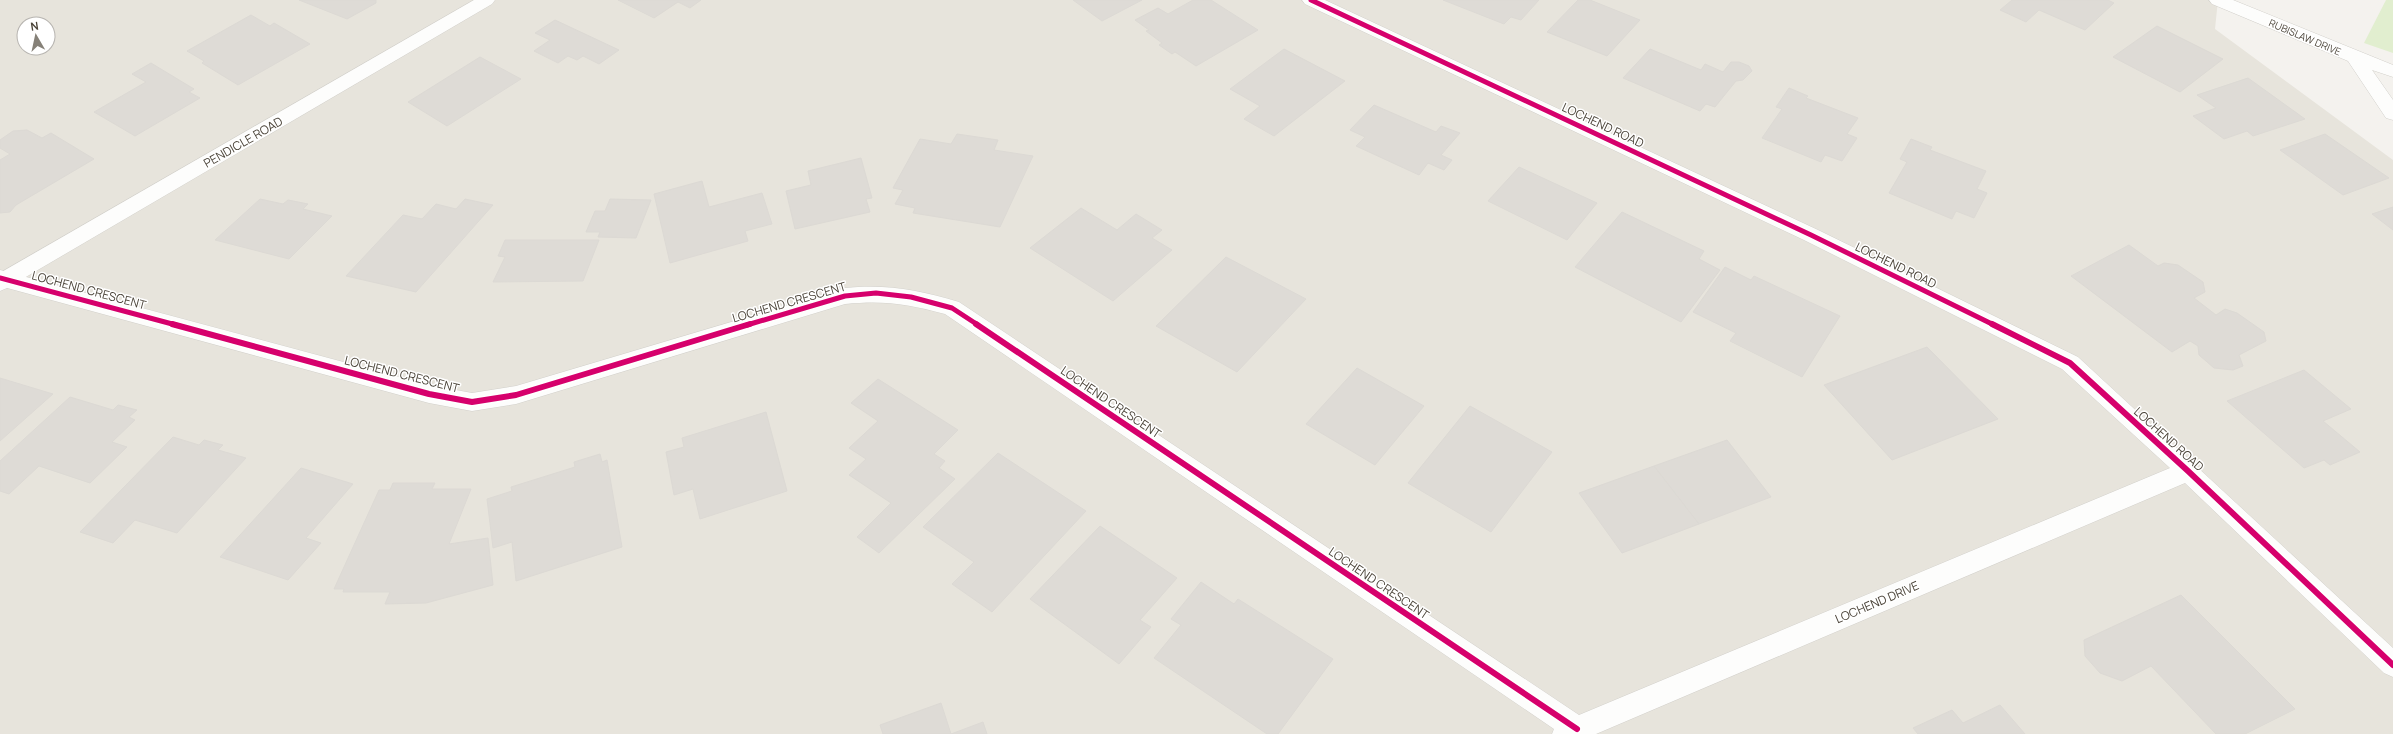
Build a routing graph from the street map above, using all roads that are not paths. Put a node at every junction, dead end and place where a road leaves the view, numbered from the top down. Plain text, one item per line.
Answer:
1 (486, 0) edge
2 (1311, 0) edge
3 (2218, 0) edge
4 (2354, 57) junction
5 (2393, 71) edge
6 (2393, 114) edge
7 (2, 280) edge
8 (2188, 470) junction
9 (2393, 665) edge
10 (1571, 732) edge

1 - 7 street, PENDICLE ROAD
2 - 8 street, LOCHEND ROAD
3 - 4 street, RUBISLAW DRIVE
4 - 5 street, RUBISLAW DRIVE
4 - 6 street
7 - 10 street, LOCHEND CRESCENT
8 - 9 street, LOCHEND ROAD
8 - 10 street, LOCHEND DRIVE

